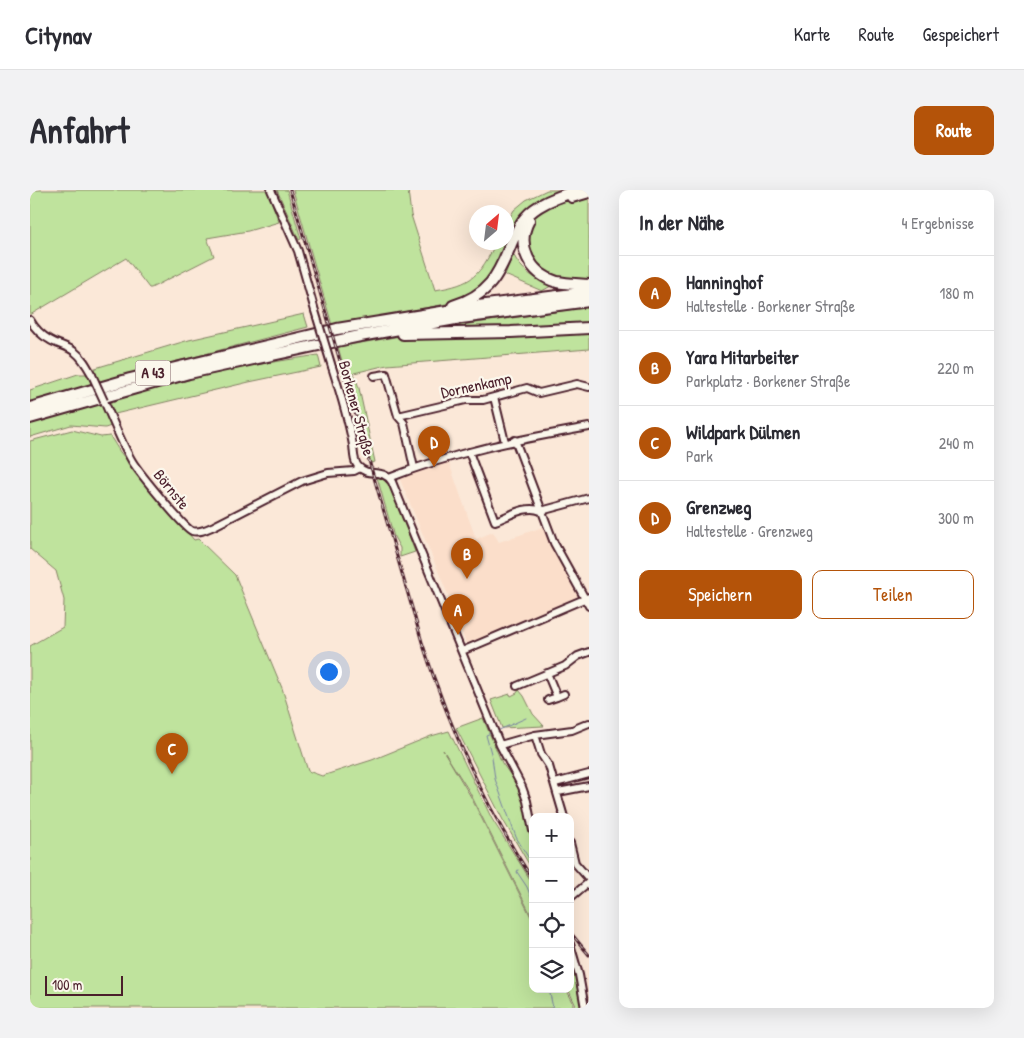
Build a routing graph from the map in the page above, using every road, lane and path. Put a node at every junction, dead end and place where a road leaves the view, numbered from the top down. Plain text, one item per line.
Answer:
1 (271, 190) edge
2 (577, 190) edge
3 (589, 192) edge
4 (589, 285) edge
5 (589, 292) edge
6 (589, 301) edge
7 (419, 316) junction
8 (30, 320) edge
9 (589, 328) edge
10 (360, 336) junction
11 (374, 376) dead end
12 (589, 387) edge
13 (494, 397) junction
14 (30, 408) edge
15 (398, 416) junction
16 (30, 418) edge
17 (589, 427) edge
18 (515, 440) junction
19 (505, 442) junction
20 (470, 452) junction
21 (360, 468) junction
22 (414, 468) junction
23 (389, 478) junction
24 (589, 498) edge
25 (540, 511) junction
26 (587, 598) edge
27 (589, 606) edge
28 (462, 651) junction
29 (589, 652) edge
30 (547, 674) junction
31 (517, 686) dead end
32 (564, 694) dead end
33 (557, 697) junction
34 (548, 700) dead end
35 (589, 723) edge
36 (535, 735) junction
37 (500, 744) junction
38 (589, 774) edge
39 (554, 783) junction
40 (589, 786) edge
41 (558, 792) junction
42 (529, 813) edge
43 (563, 813) edge
44 (574, 858) edge
45 (589, 880) edge
46 (574, 894) edge
47 (571, 948) edge
48 (585, 1008) edge

1 - 21 street, Borkener Straße, bridge
2 - 7 highway
3 - 4 highway
5 - 7 highway, A 43
6 - 10 highway, A 43
7 - 14 highway, A 43
8 - 21 street, Börnste, bridge
9 - 10 highway
10 - 16 highway, A 43
11 - 15 street
12 - 13 street, Dornenkamp
13 - 15 street, Dornenkamp
13 - 19 street
15 - 22 street
17 - 18 street
18 - 19 street
18 - 25 street
19 - 20 street
20 - 22 street
20 - 25 street
21 - 23 street, Borkener Straße
22 - 23 street
23 - 28 street
24 - 25 street
25 - 26 street
26 - 27 street
26 - 28 street
28 - 37 street
29 - 30 street
30 - 31 street
30 - 33 street
32 - 33 street
33 - 34 street
35 - 36 street
36 - 37 street
36 - 39 street
37 - 42 street
38 - 39 street
39 - 41 street
40 - 41 street
41 - 43 street
44 - 45 street
45 - 46 street
47 - 48 street

